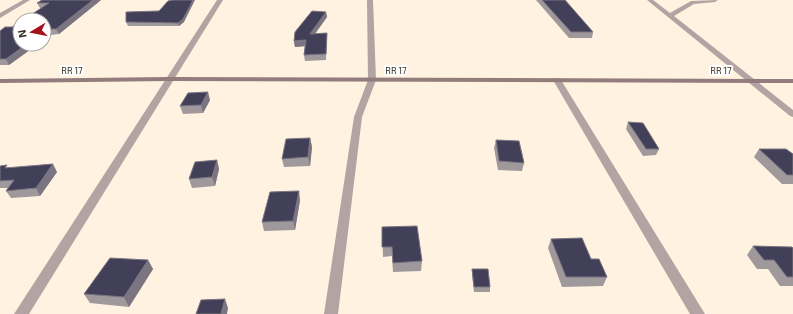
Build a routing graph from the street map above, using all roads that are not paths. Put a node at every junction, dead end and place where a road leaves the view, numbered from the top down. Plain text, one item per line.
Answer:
1 (27, 0) edge
2 (220, 0) edge
3 (370, 0) edge
4 (650, 0) edge
5 (715, 0) edge
6 (0, 16) edge
7 (670, 16) junction
8 (169, 79) junction
9 (372, 80) junction
10 (557, 80) junction
11 (0, 81) edge
12 (750, 81) junction
13 (793, 81) edge
14 (793, 114) edge
15 (21, 314) edge
16 (331, 314) edge
17 (698, 314) edge

1 - 6 street
2 - 8 street
3 - 9 street
4 - 7 street
5 - 7 street
7 - 12 street
8 - 9 main road, RR 17 / RR 17
8 - 11 main road, RR 17 / RR 17
8 - 15 street
9 - 10 main road, RR 17 / RR 17
9 - 16 street
10 - 12 main road, RR 17 / RR 17
10 - 17 street
12 - 13 main road, RR 17 / RR 17
12 - 14 street

